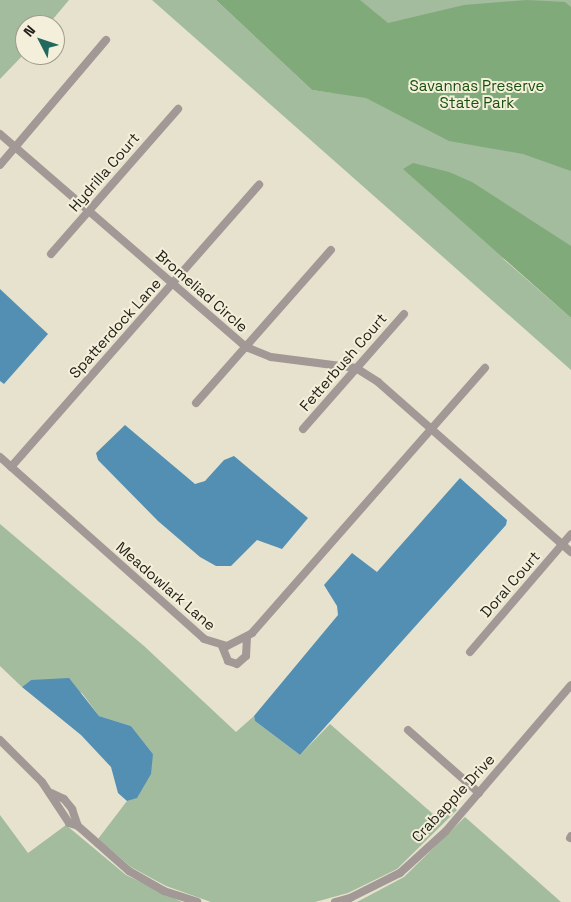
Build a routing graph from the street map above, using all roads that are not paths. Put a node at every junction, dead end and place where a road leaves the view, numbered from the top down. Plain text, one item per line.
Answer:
1 (106, 40) dead end
2 (178, 109) dead end
3 (0, 134) edge
4 (15, 147) junction
5 (0, 165) edge
6 (259, 186) dead end
7 (89, 210) junction
8 (331, 250) dead end
9 (51, 254) dead end
10 (173, 284) junction
11 (404, 314) dead end
12 (246, 347) junction
13 (356, 368) junction
14 (485, 368) dead end
15 (196, 403) dead end
16 (433, 428) junction
17 (303, 429) dead end
18 (0, 457) edge
19 (11, 467) junction
20 (571, 534) edge
21 (562, 544) junction
22 (571, 552) edge
23 (247, 638) junction
24 (222, 646) junction
25 (470, 652) dead end
26 (571, 685) edge
27 (408, 730) dead end
28 (0, 740) edge
29 (479, 793) junction
30 (351, 900) edge
31 (197, 902) edge
32 (335, 902) edge

1 - 4 street
2 - 7 street, Hydrilla Court
3 - 4 street, Bromeliad Circle
4 - 5 street
4 - 7 street, Bromeliad Circle
6 - 10 street, Spatterdock Lane
7 - 9 street, Hydrilla Court
7 - 10 street, Bromeliad Circle
8 - 12 street
10 - 12 street, Bromeliad Circle
10 - 19 street, Spatterdock Lane
11 - 13 street, Fetterbush Court
12 - 13 street, Bromeliad Circle
12 - 15 street
13 - 16 street, Bromeliad Circle
13 - 17 street, Fetterbush Court
14 - 16 street
16 - 21 street, Bromeliad Circle
16 - 23 street
18 - 19 street, Meadowlark Lane
19 - 24 street, Meadowlark Lane
20 - 21 street, Doral Court
21 - 22 street, Bromeliad Circle
21 - 25 street, Doral Court
23 - 24 street, Meadowlark Lane
23 - 24 street
26 - 29 street, Crabapple Drive
27 - 29 street
28 - 31 street
29 - 30 street, Crabapple Drive
30 - 32 street, Crabapple Drive

